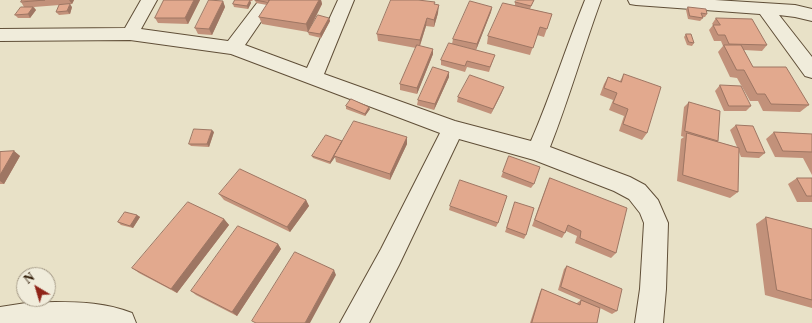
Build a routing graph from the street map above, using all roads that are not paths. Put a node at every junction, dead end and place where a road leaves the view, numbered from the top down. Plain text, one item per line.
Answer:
1 (149, 0) edge
2 (346, 0) edge
3 (593, 0) edge
4 (636, 0) edge
5 (263, 7) edge
6 (765, 9) junction
7 (812, 15) edge
8 (130, 34) junction
9 (0, 35) edge
10 (233, 48) junction
11 (812, 70) edge
12 (313, 77) junction
13 (453, 129) junction
14 (537, 152) junction
15 (0, 321) edge
16 (122, 323) edge
17 (354, 323) edge
18 (649, 323) edge

1 - 8 street
2 - 12 street
3 - 14 street
4 - 6 street
5 - 10 street
6 - 7 street
6 - 11 street
8 - 9 street
8 - 10 street
10 - 12 street
12 - 13 street
13 - 14 street
13 - 17 street
14 - 18 street
15 - 16 street

